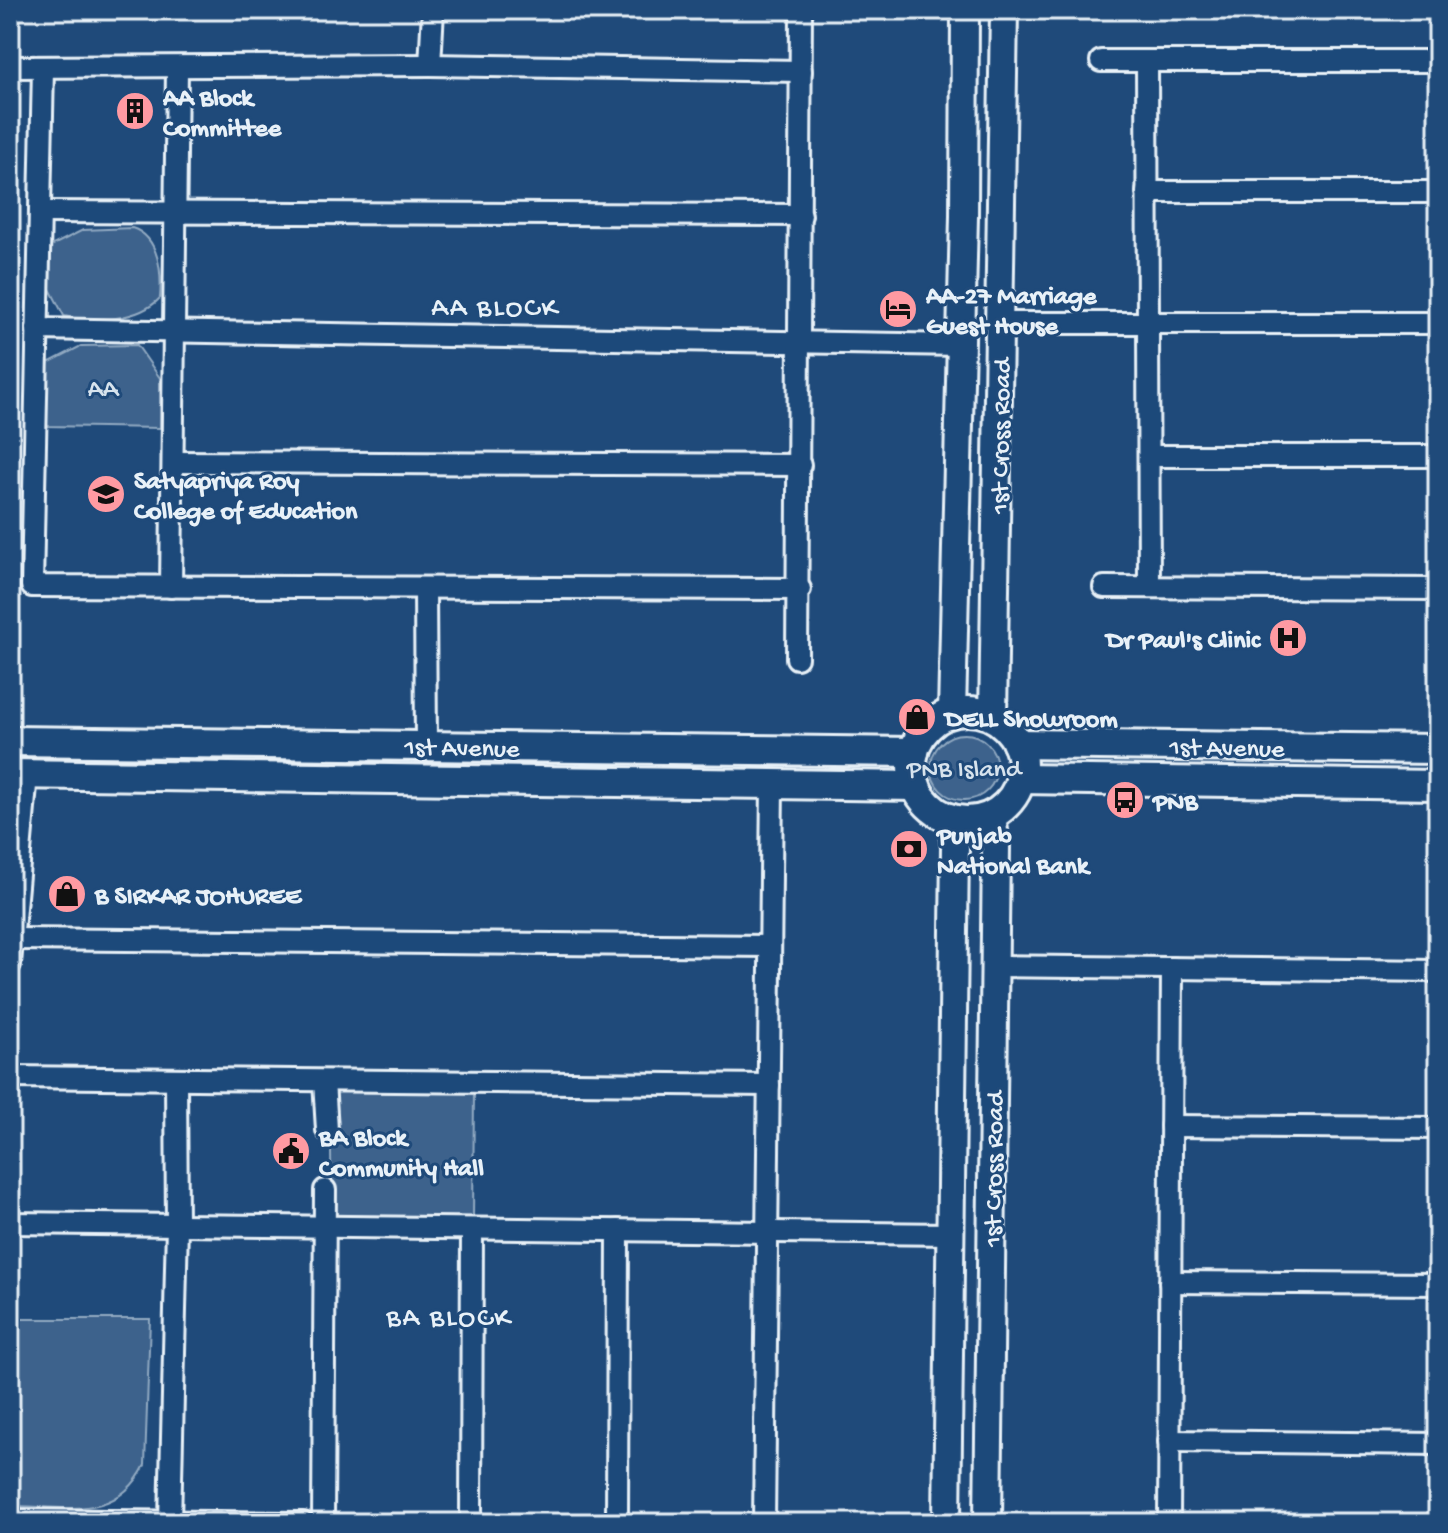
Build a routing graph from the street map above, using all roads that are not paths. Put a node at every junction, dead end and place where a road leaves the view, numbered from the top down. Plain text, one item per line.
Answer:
1 (433, 10) edge
2 (801, 10) edge
3 (965, 10) edge
4 (1004, 10) edge
5 (1101, 61) dead end
6 (1147, 61) junction
7 (1438, 61) edge
8 (430, 65) junction
9 (10, 67) edge
10 (43, 68) junction
11 (177, 68) junction
12 (801, 71) junction
13 (1147, 192) junction
14 (1438, 192) edge
15 (40, 212) junction
16 (176, 212) junction
17 (801, 215) junction
18 (964, 216) junction
19 (1001, 217) junction
20 (1001, 323) junction
21 (1148, 323) junction
22 (1438, 323) edge
23 (37, 329) junction
24 (175, 332) junction
25 (800, 342) junction
26 (961, 345) junction
27 (1149, 456) junction
28 (1438, 456) edge
29 (174, 462) junction
30 (800, 465) junction
31 (171, 587) junction
32 (1104, 587) dead end
33 (1149, 587) junction
34 (425, 588) junction
35 (800, 589) junction
36 (1438, 589) edge
37 (797, 658) dead end
38 (952, 713) junction
39 (993, 718) junction
40 (10, 741) edge
41 (1017, 744) junction
42 (426, 746) junction
43 (622, 748) junction
44 (1388, 748) junction
45 (1438, 749) edge
46 (914, 752) junction
47 (19, 774) edge
48 (1020, 779) junction
49 (621, 782) junction
50 (772, 784) junction
51 (1388, 784) junction
52 (1438, 785) edge
53 (916, 786) junction
54 (992, 815) junction
55 (951, 818) junction
56 (13, 939) junction
57 (770, 946) junction
58 (10, 964) edge
59 (994, 966) junction
60 (1172, 968) junction
61 (1438, 971) edge
62 (10, 1077) edge
63 (176, 1079) junction
64 (324, 1081) junction
65 (769, 1085) junction
66 (1171, 1126) junction
67 (1438, 1128) edge
68 (327, 1130) dead end
69 (325, 1190) dead end
70 (10, 1223) edge
71 (177, 1225) junction
72 (324, 1227) junction
73 (472, 1229) junction
74 (618, 1230) junction
75 (767, 1232) junction
76 (951, 1234) junction
77 (1170, 1282) junction
78 (1438, 1284) edge
79 (1169, 1441) junction
80 (1438, 1444) edge
81 (989, 1455) junction
82 (948, 1457) junction
83 (10, 1520) edge
84 (170, 1522) edge
85 (303, 1523) edge
86 (323, 1523) edge
87 (471, 1523) edge
88 (617, 1523) edge
89 (764, 1523) edge
90 (947, 1523) edge
91 (988, 1523) edge
92 (1169, 1523) edge

1 - 8 street
2 - 12 street
3 - 18 street
4 - 19 street, 1st Cross Road
5 - 6 street
6 - 7 street
6 - 13 street
8 - 11 street
8 - 12 street
9 - 10 street
10 - 11 street
10 - 15 street
11 - 16 street
12 - 17 street
13 - 14 street
13 - 21 street
15 - 16 street
15 - 23 street
16 - 17 street
16 - 24 street
17 - 25 street
18 - 19 street
18 - 26 street
19 - 20 street, 1st Cross Road
20 - 21 street
20 - 39 street, 1st Cross Road
21 - 22 street
21 - 27 street
23 - 24 street
23 - 31 street
24 - 25 street
24 - 29 street
25 - 26 street
25 - 30 street
26 - 38 street
27 - 28 street
27 - 33 street
29 - 30 street
29 - 31 street
30 - 35 street
31 - 34 street
32 - 33 street
33 - 36 street
34 - 35 street
34 - 42 street
35 - 37 street
38 - 39 main road
38 - 46 main road
39 - 41 main road
40 - 42 main road, 1st Avenue
41 - 44 main road, 1st Avenue
41 - 48 main road
42 - 43 main road, 1st Avenue
43 - 46 main road, 1st Avenue
43 - 49 main road
44 - 45 main road, 1st Avenue
44 - 51 main road
46 - 53 main road
47 - 49 main road
47 - 56 street
48 - 51 main road, 1st Avenue
48 - 54 main road
49 - 50 main road
50 - 53 main road
50 - 57 street
51 - 52 main road, 1st Avenue
53 - 55 main road
54 - 55 main road
54 - 59 street, 1st Cross Road
55 - 76 street, 1st Cross Road
56 - 57 street
56 - 58 street
57 - 65 street
59 - 60 street
59 - 81 street, 1st Cross Road
60 - 61 street
60 - 66 street
62 - 63 street
63 - 64 street
63 - 71 street
64 - 65 street
64 - 68 street
65 - 75 street
66 - 67 street
66 - 77 street
69 - 72 street
70 - 71 street
71 - 72 street
71 - 84 street
72 - 73 street
72 - 86 street
73 - 74 street
73 - 87 street
74 - 75 street
74 - 88 street
75 - 76 street
75 - 89 street
76 - 82 street, 1st Cross Road
77 - 78 street
77 - 79 street
79 - 80 street
79 - 92 street
81 - 82 street
81 - 91 street, 1st Cross Road
82 - 90 street, 1st Cross Road
83 - 84 street
84 - 85 street

